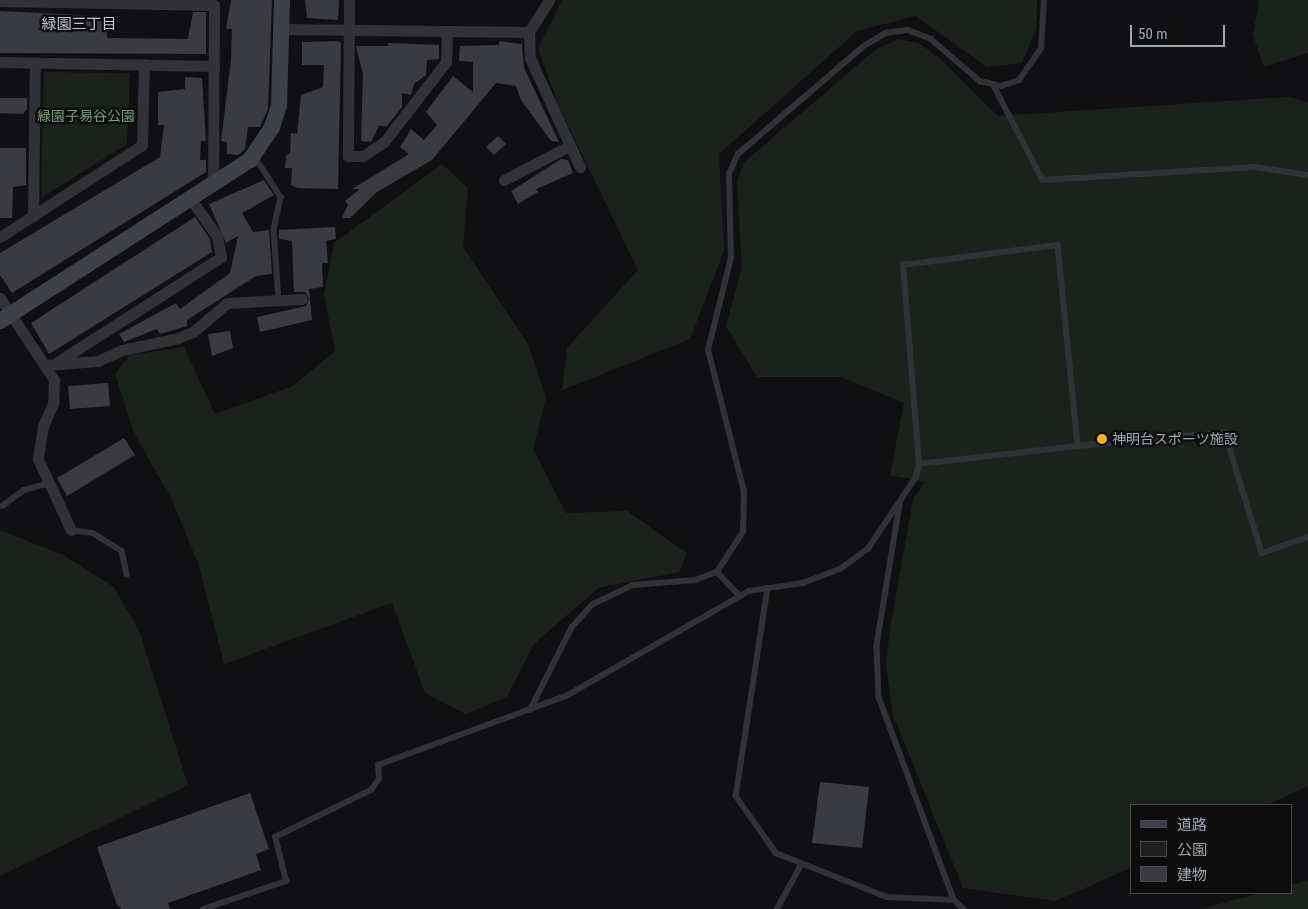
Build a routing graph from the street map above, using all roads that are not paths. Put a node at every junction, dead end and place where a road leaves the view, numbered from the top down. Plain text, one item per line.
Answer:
1 (282, 0) edge
2 (350, 0) edge
3 (548, 0) edge
4 (1044, 0) edge
5 (0, 1) edge
6 (281, 29) junction
7 (349, 29) junction
8 (447, 31) junction
9 (529, 32) junction
10 (0, 62) edge
11 (35, 63) junction
12 (144, 64) junction
13 (214, 66) junction
14 (993, 84) junction
15 (569, 146) junction
16 (254, 155) junction
17 (580, 167) dead end
18 (1308, 175) edge
19 (504, 180) dead end
20 (213, 184) junction
21 (190, 198) junction
22 (33, 216) junction
23 (0, 237) edge
24 (0, 298) edge
25 (302, 299) dead end
26 (279, 300) junction
27 (5, 317) edge
28 (50, 365) junction
29 (1078, 446) junction
30 (919, 464) junction
31 (46, 484) junction
32 (900, 501) junction
33 (2, 506) dead end
34 (71, 530) joint
35 (1308, 537) edge
36 (717, 572) junction
37 (127, 574) dead end
38 (768, 588) junction
39 (739, 595) junction
40 (530, 710) junction
41 (801, 865) junction
42 (954, 900) junction
43 (204, 909) edge
44 (777, 909) edge
45 (964, 909) edge

1 - 6 street
2 - 7 street
3 - 9 street
4 - 14 lane
5 - 13 street
6 - 7 street
6 - 16 street
7 - 8 street
7 - 8 street
8 - 9 street
9 - 15 street
10 - 11 street
11 - 12 street
11 - 22 street
12 - 13 street
12 - 22 street
13 - 20 street
14 - 18 lane
14 - 36 lane
15 - 17 street
15 - 19 street
16 - 20 street
16 - 26 lane
20 - 21 street
21 - 27 street
21 - 28 street
22 - 23 street
24 - 27 street
25 - 26 street
26 - 28 street
27 - 28 street
28 - 31 street
29 - 30 lane
29 - 30 lane
29 - 35 lane
30 - 32 lane
31 - 33 lane
31 - 34 street
32 - 38 lane
32 - 42 lane
34 - 37 lane
36 - 39 lane
36 - 40 lane
38 - 39 lane
38 - 41 lane
39 - 40 lane
40 - 43 lane
41 - 42 lane
41 - 44 lane
42 - 45 lane

